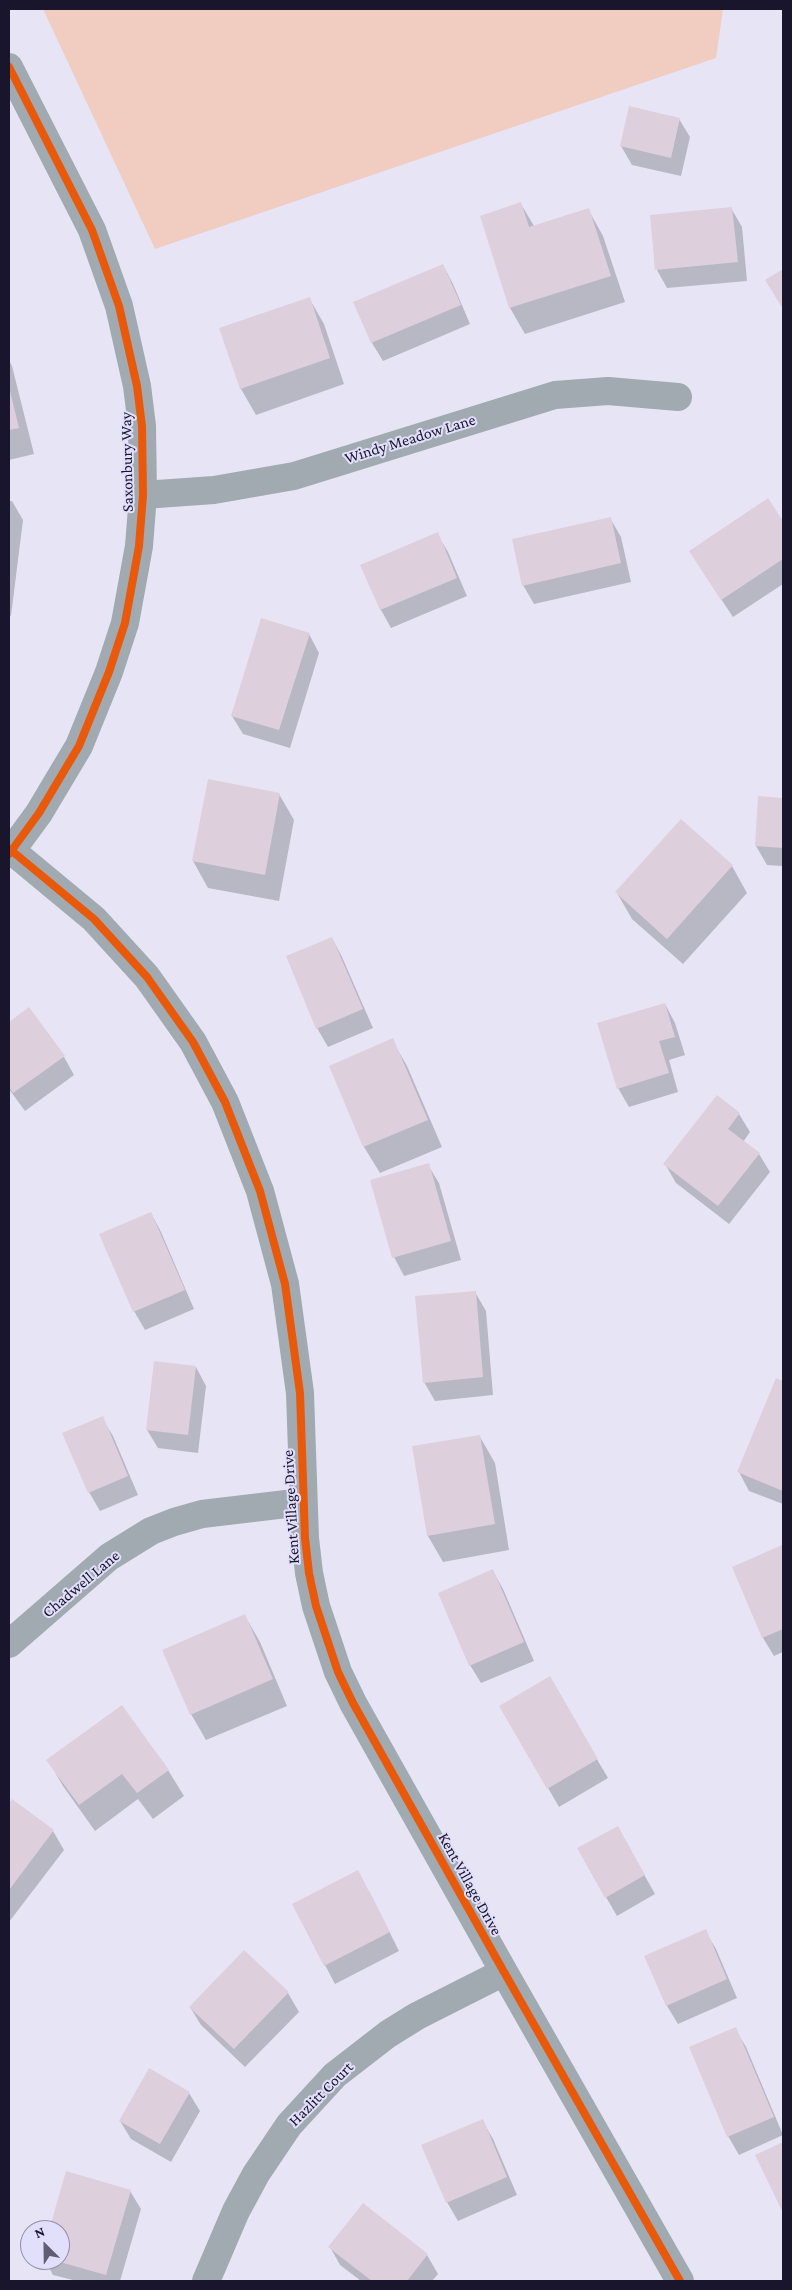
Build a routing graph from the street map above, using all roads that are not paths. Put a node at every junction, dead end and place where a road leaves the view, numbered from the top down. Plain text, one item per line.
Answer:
1 (9, 67) edge
2 (678, 397) dead end
3 (143, 495) junction
4 (10, 852) edge
5 (303, 1502) junction
6 (9, 1644) edge
7 (504, 1972) junction
8 (206, 2281) edge
9 (680, 2281) edge

1 - 3 street, Saxonbury Way
2 - 3 street, Windy Meadow Lane
3 - 4 street, Saxonbury Way
4 - 5 street, Kent Village Drive
5 - 6 street, Chadwell Lane
5 - 7 street, Kent Village Drive
7 - 8 street, Hazlitt Court
7 - 9 street, Kent Village Drive

